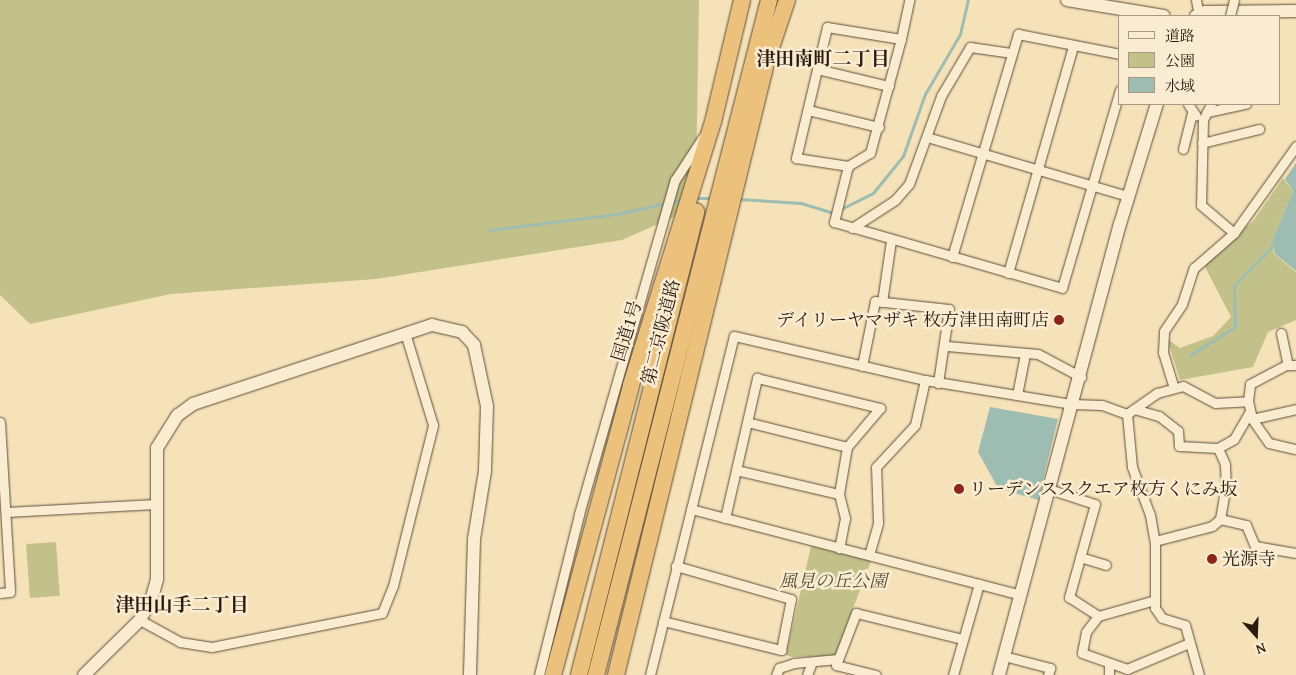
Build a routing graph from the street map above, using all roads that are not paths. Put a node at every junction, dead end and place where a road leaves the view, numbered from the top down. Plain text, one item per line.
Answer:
1 (742, 0) edge
2 (750, 0) edge
3 (769, 0) edge
4 (787, 0) edge
5 (909, 0) edge
6 (1067, 0) edge
7 (1196, 0) edge
8 (1234, 0) edge
9 (1296, 11) edge
10 (1158, 15) edge
11 (1197, 15) edge
12 (1217, 15) edge
13 (1230, 15) edge
14 (901, 39) junction
15 (1073, 46) junction
16 (732, 53) junction
17 (1011, 53) junction
18 (1118, 54) edge
19 (817, 69) junction
20 (889, 86) junction
21 (1118, 97) edge
22 (1157, 105) edge
23 (1188, 105) edge
24 (1241, 105) edge
25 (808, 110) junction
26 (1207, 112) edge
27 (1192, 113) junction
28 (713, 122) junction
29 (879, 127) junction
30 (1259, 129) dead end
31 (927, 137) junction
32 (1202, 143) junction
33 (1296, 146) edge
34 (1183, 149) dead end
35 (982, 153) junction
36 (848, 166) junction
37 (1038, 170) junction
38 (1094, 186) junction
39 (1128, 196) junction
40 (852, 228) junction
41 (1234, 233) junction
42 (891, 240) junction
43 (952, 257) junction
44 (1008, 273) junction
45 (882, 302) junction
46 (406, 333) junction
47 (1281, 333) dead end
48 (947, 346) junction
49 (1025, 354) junction
50 (1292, 365) edge
51 (862, 366) junction
52 (1081, 377) junction
53 (925, 380) junction
54 (938, 383) junction
55 (1173, 385) junction
56 (1017, 395) junction
57 (1248, 401) junction
58 (1072, 404) junction
59 (1296, 409) edge
60 (1130, 411) junction
61 (1251, 416) junction
62 (0, 422) edge
63 (747, 422) junction
64 (847, 447) junction
65 (1218, 448) junction
66 (1296, 449) edge
67 (736, 470) junction
68 (1049, 489) junction
69 (839, 494) junction
70 (156, 504) junction
71 (691, 509) junction
72 (6, 512) junction
73 (725, 518) junction
74 (1220, 519) junction
75 (1155, 542) junction
76 (839, 548) junction
77 (1296, 553) edge
78 (869, 555) junction
79 (1080, 557) junction
80 (1106, 565) dead end
81 (676, 566) junction
82 (979, 584) junction
83 (0, 593) edge
84 (1021, 595) junction
85 (1155, 600) junction
86 (1098, 616) junction
87 (140, 620) junction
88 (663, 621) junction
89 (963, 639) junction
90 (1189, 643) junction
91 (1004, 656) junction
92 (838, 659) junction
93 (812, 662) junction
94 (1109, 663) junction
95 (84, 675) edge
96 (470, 675) edge
97 (539, 675) edge
98 (553, 675) edge
99 (579, 675) edge
100 (596, 675) edge
101 (616, 675) edge
102 (650, 675) edge
103 (776, 675) edge
104 (807, 675) edge
105 (876, 675) edge
106 (953, 675) edge
107 (999, 675) edge
108 (1048, 675) edge
109 (1109, 675) edge
110 (1199, 675) edge

1 - 16 highway, 国道1号
2 - 16 highway, 第二京阪道路
3 - 100 highway, 第二京阪道路
4 - 101 highway
5 - 14 street
6 - 10 street
7 - 11 street
8 - 13 street, bridge
9 - 12 street
14 - 19 street
14 - 20 street
15 - 17 street
15 - 18 street
15 - 37 street
16 - 28 highway, 国道1号
16 - 99 highway, 第二京阪道路
17 - 31 street
17 - 35 street
19 - 20 street
19 - 25 street
20 - 29 street
21 - 38 street
22 - 39 street
23 - 27 street
24 - 26 street
25 - 29 street
25 - 36 street
26 - 27 street
26 - 32 street
27 - 34 street
28 - 97 street
28 - 98 highway, 国道1号
29 - 36 street
30 - 32 street
31 - 35 street
31 - 40 street
32 - 41 street
33 - 41 street
35 - 37 street
35 - 43 street
36 - 40 street
37 - 38 street
37 - 44 street
38 - 39 street
38 - 44 street
39 - 52 street
40 - 42 street
41 - 55 street
42 - 43 street
42 - 45 street
43 - 44 street
45 - 48 street
45 - 51 street
46 - 70 street
46 - 87 street
46 - 96 street
47 - 50 street
48 - 49 street
48 - 54 street
49 - 52 street
49 - 56 street
50 - 57 street
51 - 53 street
51 - 71 street
52 - 58 street
53 - 54 street
53 - 78 street
54 - 56 street
55 - 57 street
55 - 60 street
56 - 58 street
57 - 61 street
58 - 60 street
58 - 68 street
59 - 61 street
60 - 65 street
60 - 75 street
61 - 65 street
61 - 66 street
62 - 72 street
63 - 64 street
63 - 64 street
63 - 67 street
64 - 69 street
65 - 74 street
67 - 69 street
67 - 73 street
68 - 79 street
68 - 84 street
69 - 76 street
70 - 72 street
70 - 87 street
71 - 73 street
71 - 81 street
72 - 83 street
73 - 76 street
74 - 75 street
74 - 77 street
75 - 85 street
76 - 78 street
78 - 82 street
79 - 80 street
79 - 86 street
81 - 88 street
81 - 88 street
82 - 84 street
82 - 89 street
84 - 91 street
85 - 86 street
85 - 90 street
86 - 94 street
87 - 95 street
88 - 102 street
89 - 92 street
89 - 106 street
90 - 94 street
90 - 110 street
91 - 107 street
91 - 108 street
92 - 93 street
92 - 105 street
93 - 103 street
93 - 104 street
94 - 109 street

